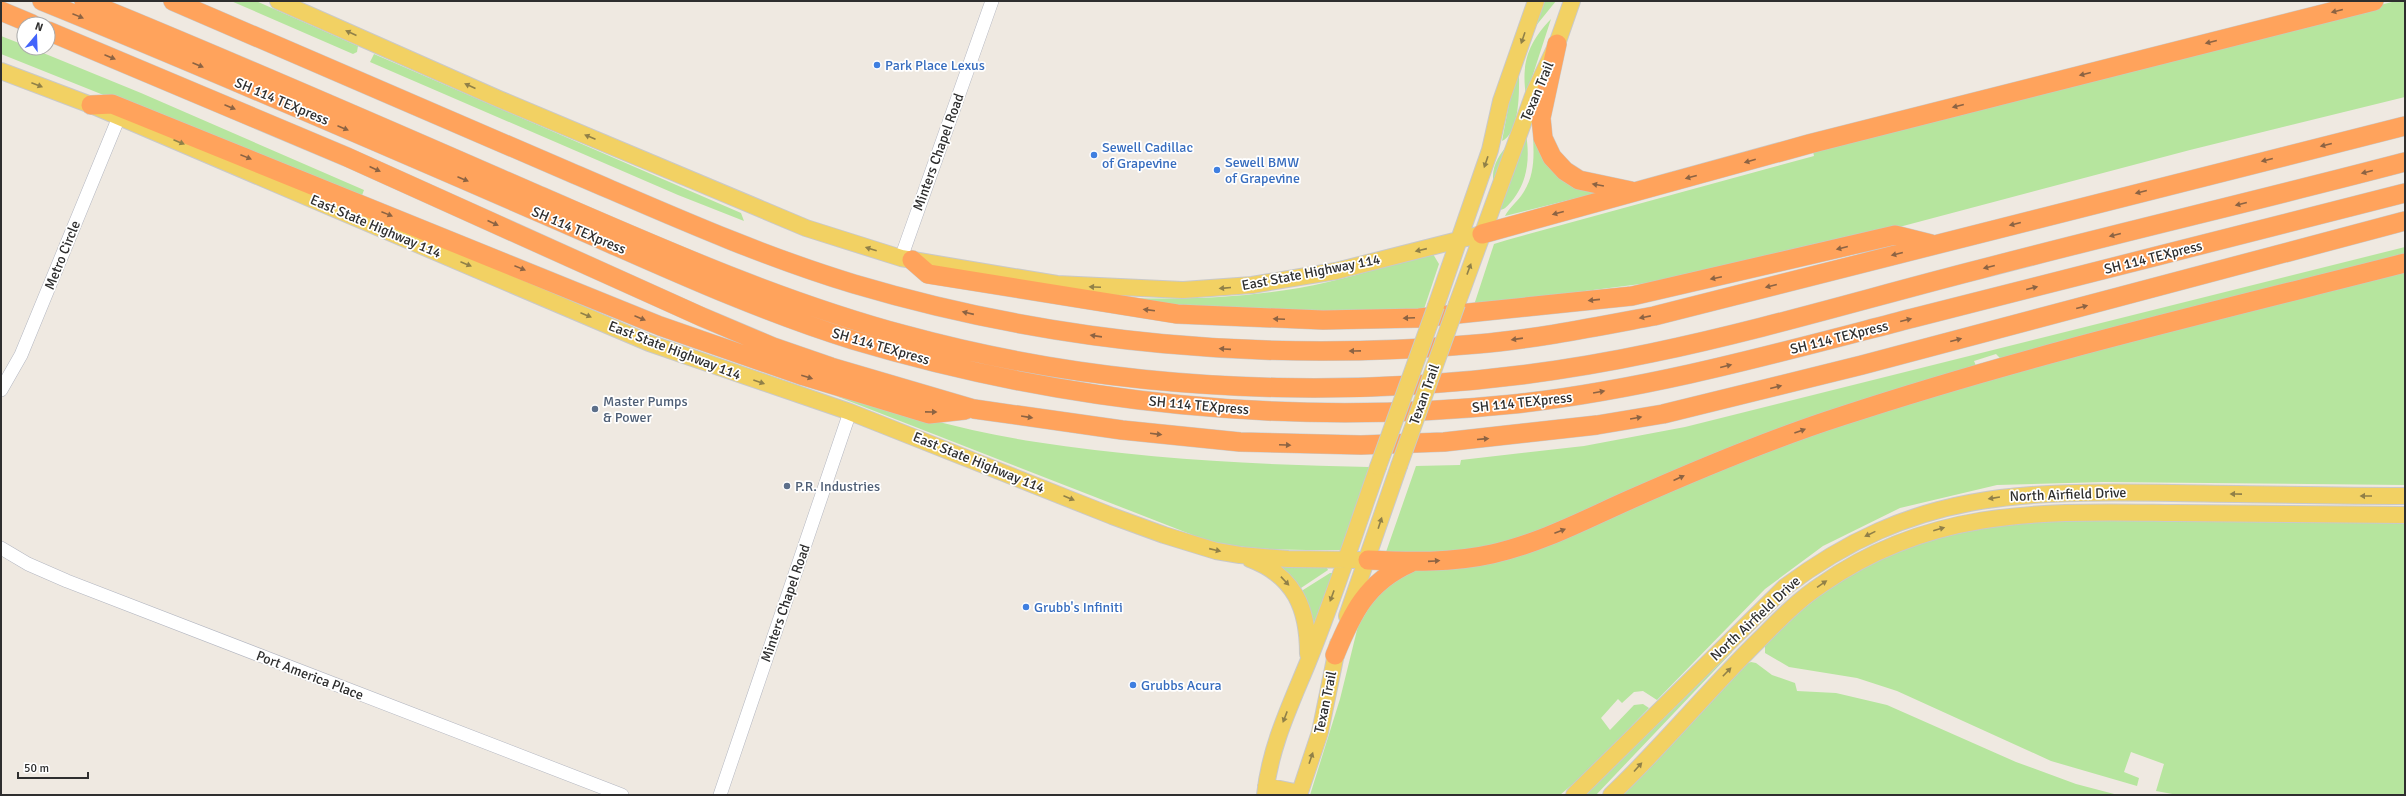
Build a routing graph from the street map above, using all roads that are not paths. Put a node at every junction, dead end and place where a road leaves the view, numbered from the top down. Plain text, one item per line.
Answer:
1 (42, 1) edge
2 (84, 1) edge
3 (173, 1) edge
4 (278, 1) edge
5 (992, 1) edge
6 (1536, 1) edge
7 (1572, 1) edge
8 (2374, 1) edge
9 (1, 11) edge
10 (16, 17) edge
11 (56, 34) edge
12 (1557, 44) junction
13 (1, 71) edge
14 (91, 105) junction
15 (119, 117) junction
16 (2405, 126) edge
17 (2405, 162) edge
18 (1636, 192) junction
19 (2405, 193) edge
20 (2405, 221) edge
21 (1482, 234) junction
22 (1459, 241) junction
23 (1935, 244) junction
24 (906, 259) junction
25 (2405, 264) edge
26 (1, 390) edge
27 (974, 409) junction
28 (850, 412) junction
29 (2405, 496) edge
30 (2405, 515) edge
31 (1, 548) edge
32 (1240, 555) junction
33 (1346, 559) junction
34 (1368, 560) junction
35 (1412, 562) junction
36 (1335, 654) junction
37 (1308, 662) junction
38 (1265, 791) edge
39 (1299, 794) edge
40 (622, 795) edge
41 (720, 795) edge
42 (1574, 795) edge
43 (1611, 795) edge

1 -> 19 highway, SH 114 TEXpress
17 -> 2 highway, SH 114 TEXpress
23 -> 3 highway
24 -> 4 main road, East State Highway 114
5 - 24 street, Minters Chapel Road
6 -> 22 main road, Texan Trail
7 - 12 main road, Texan Trail
8 -> 18 highway
9 - 10 highway
11 -> 27 highway
18 -> 12 highway
12 - 21 main road, Texan Trail
13 -> 14 main road, East State Highway 114
14 - 15 main road, East State Highway 114
14 -> 27 highway
15 - 26 street, Metro Circle
15 -> 28 main road, East State Highway 114
16 -> 23 highway
18 -> 21 highway
27 -> 20 highway
21 - 22 main road, East State Highway 114
34 -> 21 main road, Texan Trail, bridge
22 -> 24 main road, East State Highway 114
22 - 33 main road, Texan Trail, bridge
23 -> 24 highway
35 -> 25 highway
28 -> 32 main road, East State Highway 114
28 - 41 street, Minters Chapel Road
29 -> 42 main road, North Airfield Drive
43 -> 30 main road, North Airfield Drive
31 - 40 street, Port America Place
32 - 33 main road, East State Highway 114
32 -> 37 main road
33 - 34 main road, East State Highway 114
33 -> 37 main road, Texan Trail
34 - 35 highway
34 - 36 main road, Texan Trail
35 - 36 highway
39 -> 36 main road, Texan Trail
37 -> 38 main road, Texan Trail
38 - 39 main road

